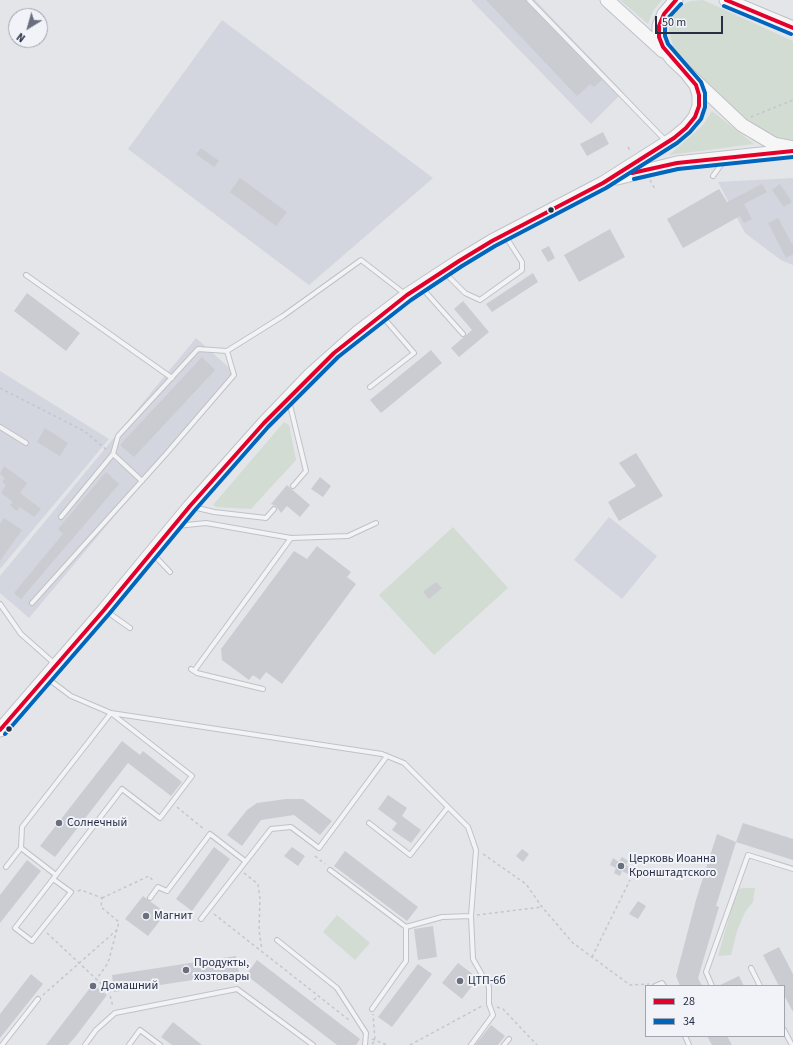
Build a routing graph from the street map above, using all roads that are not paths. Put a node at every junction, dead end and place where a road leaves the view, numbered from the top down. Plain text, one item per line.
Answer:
1 (529, 0) edge
2 (607, 0) edge
3 (676, 0) edge
4 (726, 0) edge
5 (793, 28) edge
6 (672, 59) junction
7 (688, 75) junction
8 (667, 142) junction
9 (793, 150) edge
10 (726, 157) junction
11 (713, 176) dead end
12 (602, 183) junction
13 (504, 234) junction
14 (444, 271) junction
15 (26, 275) dead end
16 (421, 286) junction
17 (407, 295) junction
18 (381, 315) junction
19 (463, 334) dead end
20 (227, 351) junction
21 (172, 378) junction
22 (370, 387) dead end
23 (288, 397) junction
24 (0, 427) edge
25 (26, 443) dead end
26 (112, 454) junction
27 (142, 481) junction
28 (293, 486) dead end
29 (190, 506) junction
30 (274, 509) dead end
31 (61, 516) dead end
32 (376, 523) dead end
33 (173, 527) junction
34 (291, 538) junction
35 (152, 553) junction
36 (170, 572) dead end
37 (32, 602) dead end
38 (0, 604) edge
39 (104, 610) junction
40 (130, 628) dead end
41 (56, 664) junction
42 (46, 676) junction
43 (263, 689) dead end
44 (111, 713) junction
45 (0, 730) edge
46 (388, 756) junction
47 (448, 807) junction
48 (369, 823) dead end
49 (21, 848) junction
50 (245, 861) junction
51 (6, 867) dead end
52 (793, 869) edge
53 (330, 870) dead end
54 (54, 877) junction
55 (150, 898) dead end
56 (471, 916) junction
57 (202, 919) dead end
58 (406, 928) junction
59 (277, 940) dead end
60 (751, 968) dead end
61 (712, 985) edge
62 (760, 985) edge
63 (38, 999) road end
64 (372, 1008) road end
65 (785, 1032) edge
66 (508, 1040) dead end
67 (2, 1045) edge
68 (85, 1045) edge
69 (129, 1045) edge
70 (160, 1045) edge
71 (313, 1045) edge
72 (365, 1045) edge
73 (470, 1045) edge
74 (504, 1045) edge
75 (792, 1045) edge

1 - 8 lane
2 - 6 main road
3 - 6 main road
4 - 5 main road
6 - 7 main road
7 - 8 main road
7 - 9 main road
8 - 12 main road
9 - 10 main road
10 - 11 lane
10 - 12 main road
12 - 13 main road
13 - 14 main road
13 - 14 lane
14 - 16 main road
15 - 21 lane
16 - 17 main road
16 - 19 lane
17 - 18 main road
17 - 20 lane
18 - 22 lane
18 - 23 main road
20 - 21 lane
20 - 27 lane
21 - 26 lane
23 - 28 lane
23 - 29 main road
24 - 25 lane
26 - 27 lane
26 - 31 lane
27 - 37 lane
29 - 30 lane
29 - 33 main road
32 - 34 lane
33 - 34 lane
33 - 35 main road
34 - 43 lane
35 - 36 lane
35 - 39 main road
38 - 41 lane
39 - 40 lane
39 - 41 main road
41 - 42 main road
42 - 44 lane
42 - 45 main road
44 - 46 lane
44 - 49 lane
44 - 54 lane
46 - 47 lane
46 - 50 lane
47 - 48 lane
47 - 56 lane
49 - 51 lane
49 - 54 lane
50 - 55 lane
50 - 57 lane
52 - 61 lane
53 - 58 lane
54 - 54 lane
56 - 58 lane
56 - 73 lane
58 - 64 lane
59 - 72 lane
60 - 62 lane
63 - 67 lane
65 - 75 lane
66 - 74 lane
68 - 71 lane
69 - 70 lane

